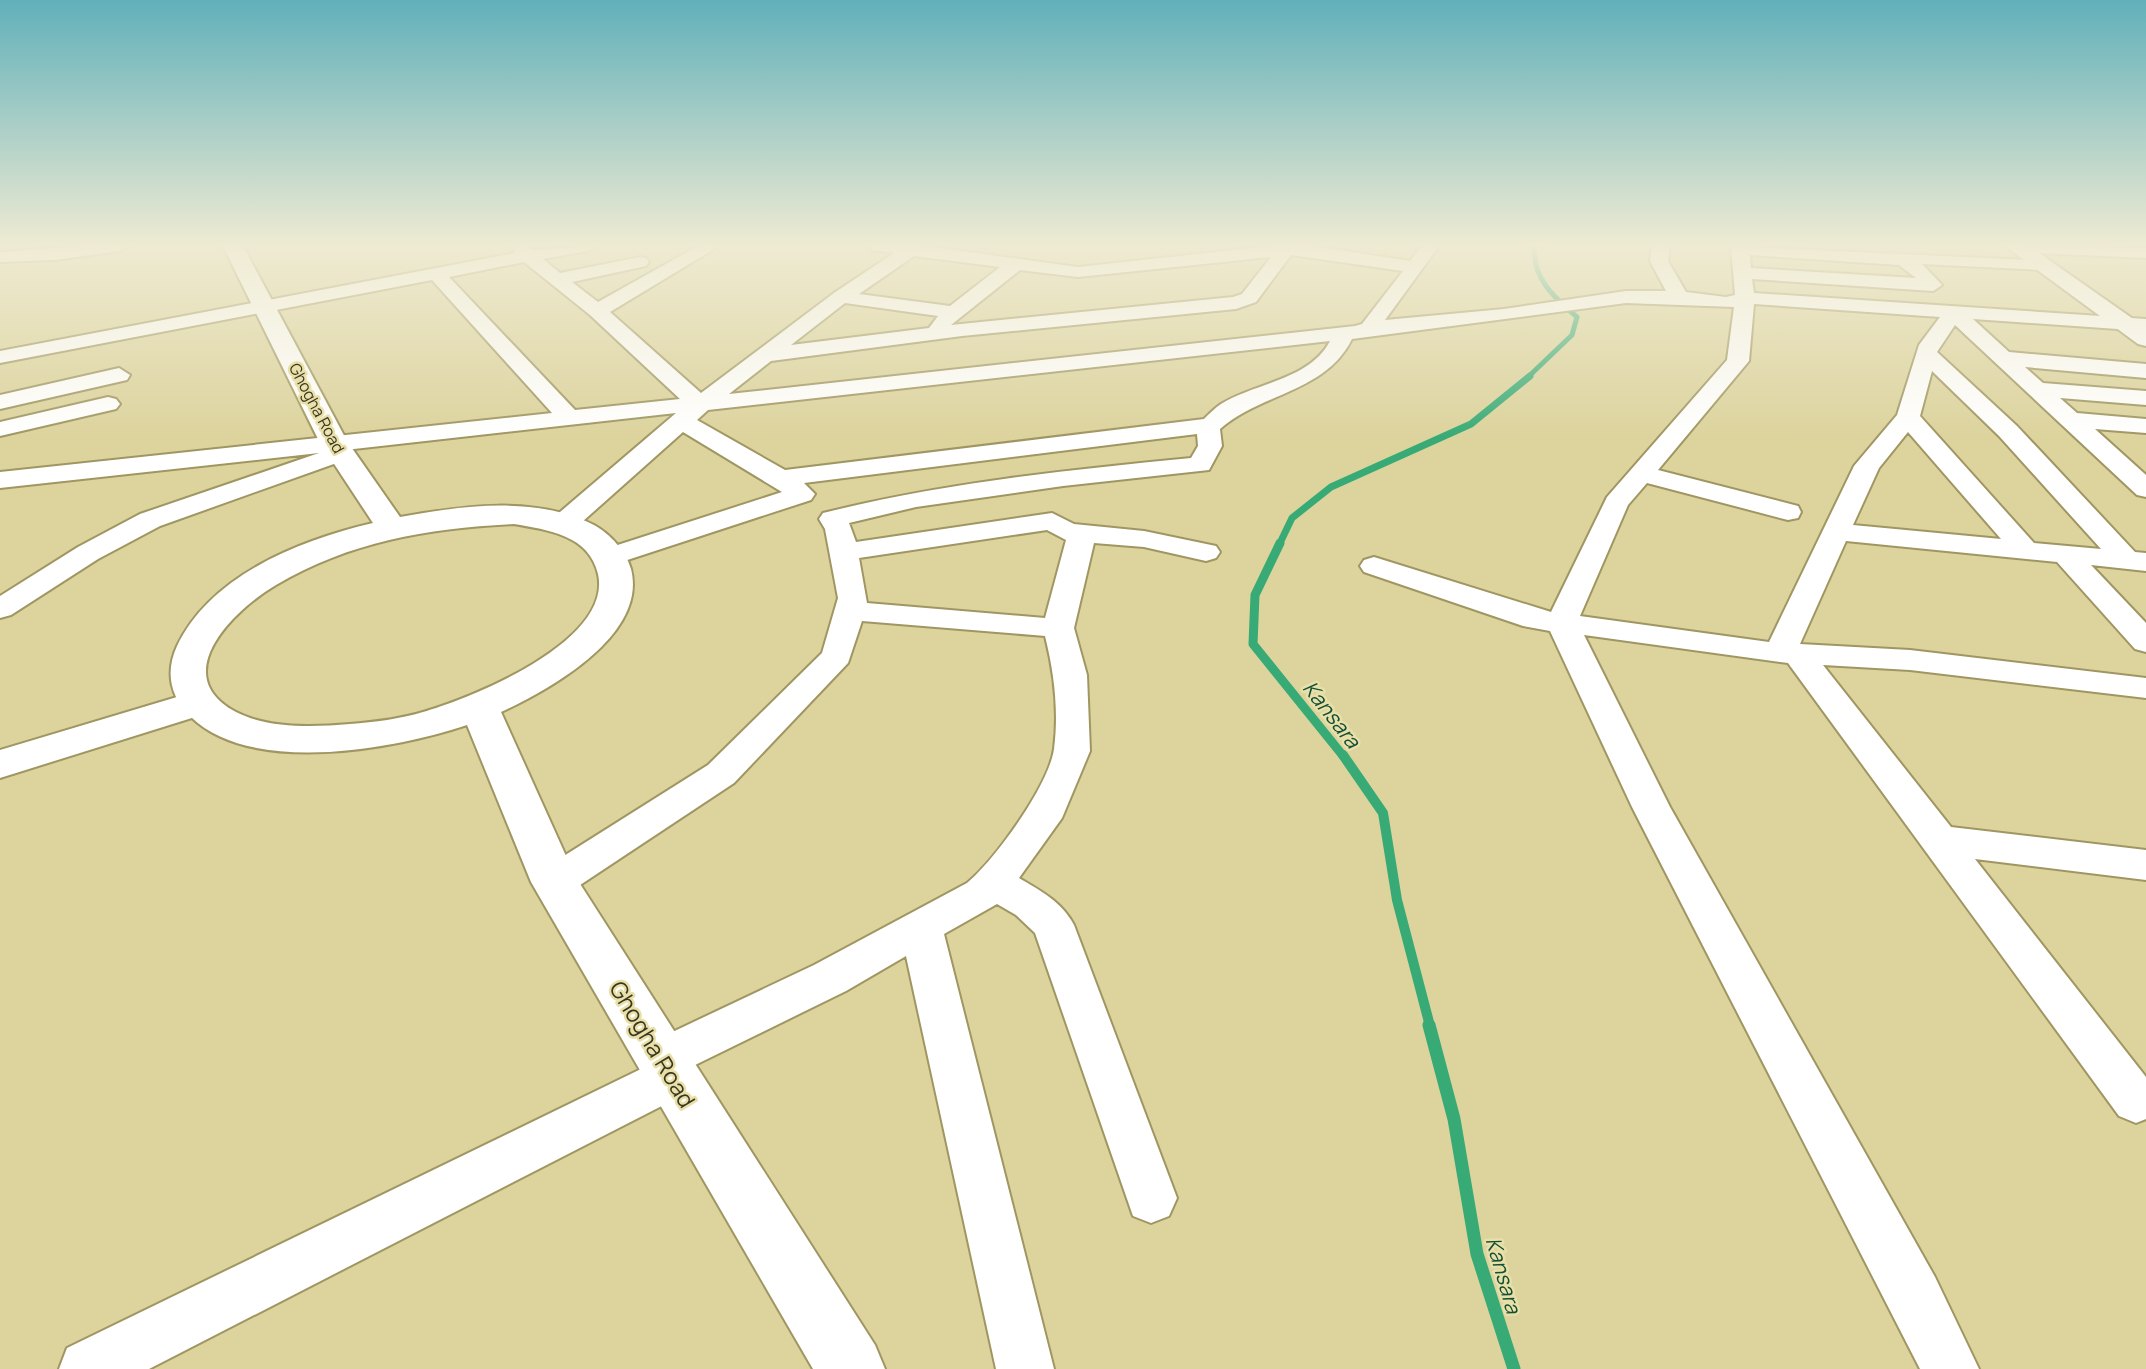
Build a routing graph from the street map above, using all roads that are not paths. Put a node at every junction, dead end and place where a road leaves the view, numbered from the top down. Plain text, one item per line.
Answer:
1 (244, 310) edge
2 (266, 310) edge
3 (469, 310) edge
4 (824, 310) edge
5 (933, 310) edge
6 (959, 310) edge
7 (1077, 310) edge
8 (1155, 310) edge
9 (1375, 310) edge
10 (1539, 310) edge
11 (1741, 310) edge
12 (1930, 310) edge
13 (2104, 310) edge
14 (2124, 310) edge
15 (597, 311) edge
16 (955, 313) junction
17 (1954, 313) junction
18 (2001, 315) junction
19 (1083, 318) junction
20 (2122, 323) junction
21 (2146, 323) edge
22 (1356, 331) junction
23 (928, 334) junction
24 (2146, 339) edge
25 (2039, 348) dead end
26 (1926, 353) junction
27 (766, 355) junction
28 (0, 357) edge
29 (2002, 358) junction
30 (2146, 370) edge
31 (119, 375) dead end
32 (2037, 389) junction
33 (2146, 398) edge
34 (0, 402) edge
35 (108, 404) dead end
36 (691, 413) junction
37 (1908, 417) junction
38 (569, 418) junction
39 (2071, 421) junction
40 (1210, 425) junction
41 (2146, 426) edge
42 (0, 429) edge
43 (2095, 442) junction
44 (2146, 446) edge
45 (337, 447) junction
46 (1642, 474) junction
47 (0, 480) edge
48 (2142, 482) edge
49 (791, 486) junction
50 (1788, 512) dead end
51 (833, 519) junction
52 (564, 524) junction
53 (391, 527) junction
54 (1836, 532) junction
55 (1082, 533) junction
56 (2025, 550) junction
57 (844, 552) junction
58 (1206, 552) dead end
59 (2065, 554) junction
60 (609, 557) junction
61 (2136, 561) edge
62 (1374, 566) dead end
63 (0, 609) edge
64 (849, 611) junction
65 (1562, 622) junction
66 (1058, 628) junction
67 (2146, 642) edge
68 (1789, 654) junction
69 (2146, 688) edge
70 (197, 704) junction
71 (479, 707) junction
72 (0, 764) edge
73 (1938, 840) junction
74 (2146, 864) edge
75 (554, 882) junction
76 (993, 883) junction
77 (920, 928) junction
78 (667, 1068) junction
79 (2143, 1106) edge
80 (1151, 1198) dead end
81 (88, 1369) edge
82 (851, 1369) edge
83 (1025, 1369) edge
84 (1950, 1369) edge

1 - 28 street
2 - 45 main road, Ghogha Road
3 - 38 street
4 - 27 street
5 - 16 street
6 - 16 street
7 - 19 street
8 - 19 street
9 - 22 street
10 - 22 street
11 - 46 street
12 - 17 street
13 - 20 main road
14 - 21 main road
15 - 36 street
16 - 23 street
17 - 18 street
17 - 26 street
17 - 29 street
18 - 20 street
18 - 25 street
19 - 23 street
20 - 21 street
20 - 24 main road
22 - 36 street
22 - 40 street
23 - 27 street
26 - 37 street
26 - 61 street
27 - 36 street
29 - 30 street
29 - 32 street
31 - 34 street
32 - 33 street
32 - 39 street
35 - 42 street
36 - 38 street
36 - 49 street
36 - 52 street
37 - 54 street
37 - 56 street
38 - 45 street
39 - 41 street
39 - 43 street
40 - 49 street
40 - 51 street
43 - 44 street
43 - 48 street
45 - 47 street
45 - 53 main road, Ghogha Road
45 - 63 street
46 - 50 street
46 - 65 street
49 - 51 street
49 - 60 street
51 - 57 street
52 - 53 main road
52 - 60 main road
53 - 70 main road
54 - 56 street
54 - 68 street
55 - 57 street
55 - 58 street
55 - 66 street
56 - 59 street
57 - 64 street
59 - 61 street
59 - 67 street
60 - 71 main road
62 - 65 street
64 - 66 street
64 - 75 street
65 - 68 street
65 - 84 street
66 - 76 street
68 - 69 street
68 - 73 street
70 - 71 main road
70 - 72 main road
71 - 75 main road, Ghogha Road
73 - 74 street
73 - 79 street
75 - 78 main road, Ghogha Road
76 - 77 street
76 - 80 street
77 - 78 street
77 - 83 street
78 - 81 street
78 - 82 main road, Ghogha Road

